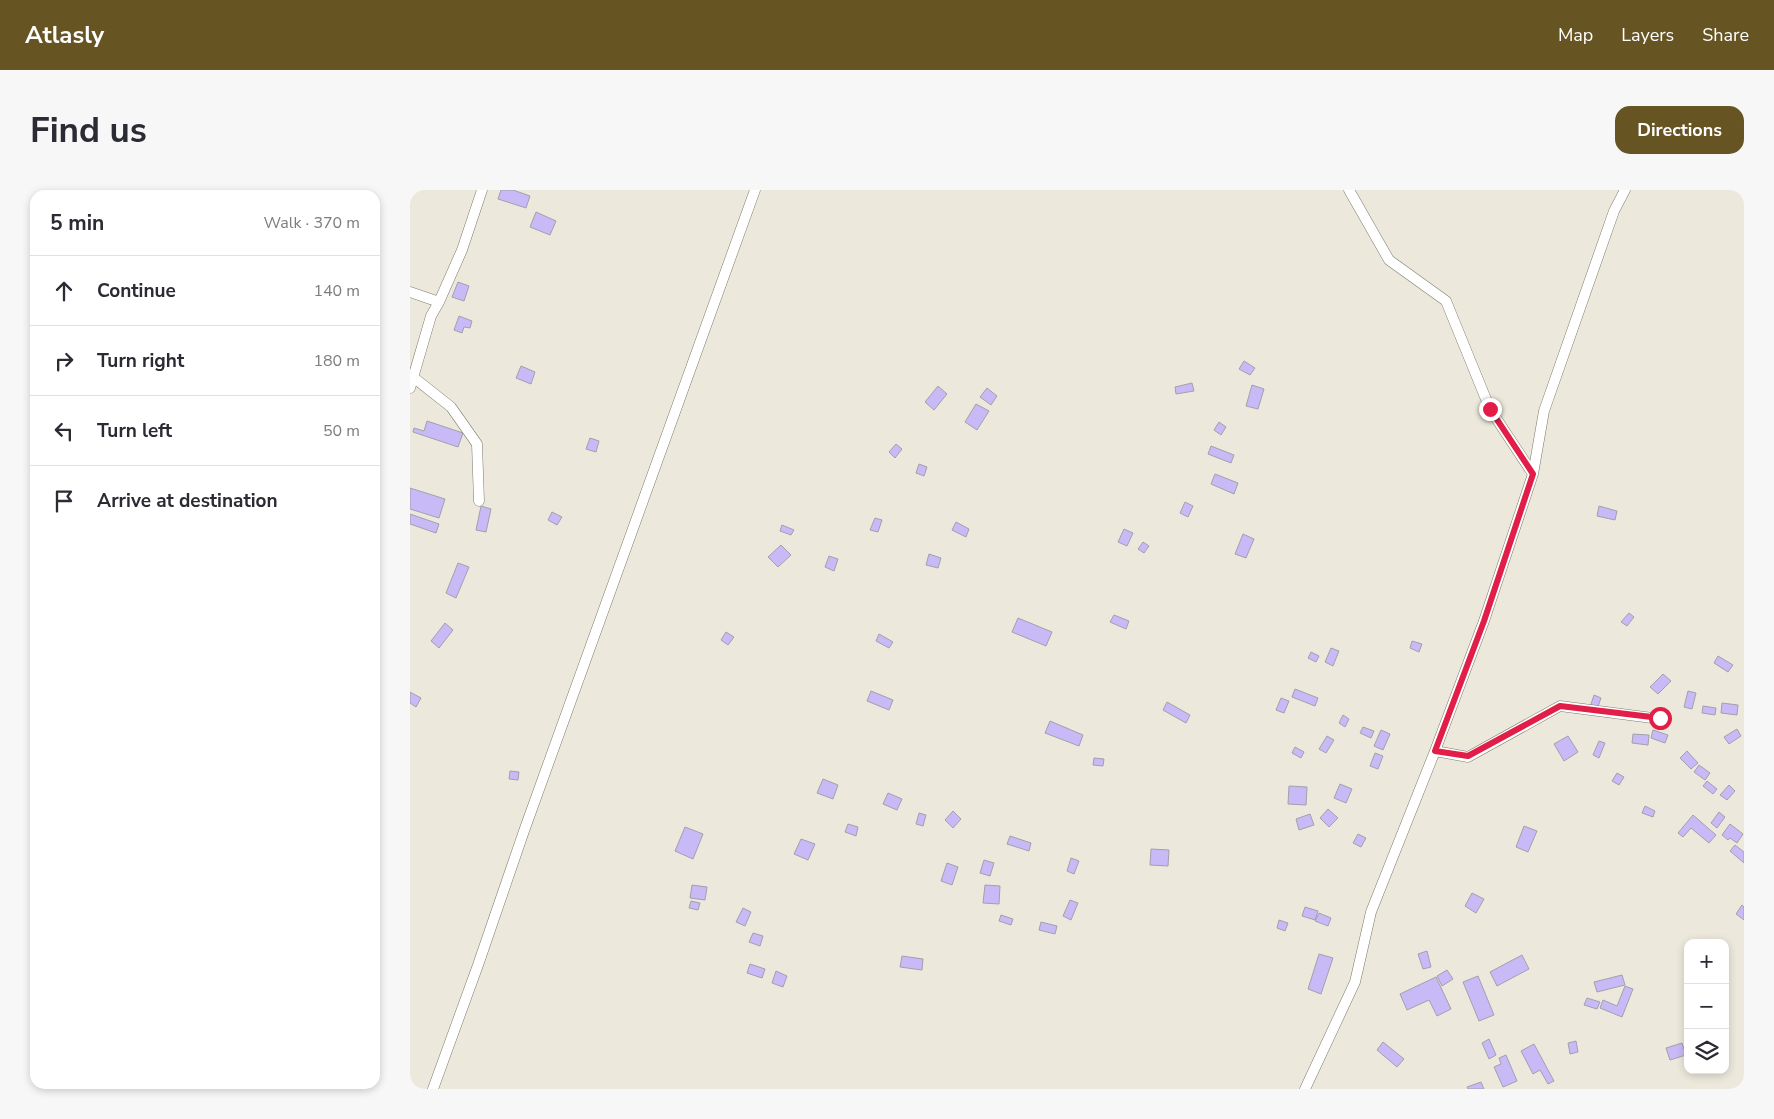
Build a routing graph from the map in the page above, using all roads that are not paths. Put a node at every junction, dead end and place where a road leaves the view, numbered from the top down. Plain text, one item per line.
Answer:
1 (482, 190) edge
2 (756, 190) edge
3 (1349, 190) edge
4 (1624, 190) edge
5 (410, 292) edge
6 (439, 302) junction
7 (413, 377) junction
8 (410, 388) edge
9 (1533, 474) junction
10 (479, 501) dead end
11 (1660, 718) dead end
12 (1435, 751) junction
13 (433, 1089) edge
14 (1305, 1089) edge

1 - 6 street
2 - 13 street
3 - 9 street
4 - 9 street
5 - 6 street
6 - 7 street
7 - 8 street
7 - 10 street
9 - 12 street
11 - 12 street
12 - 14 street

